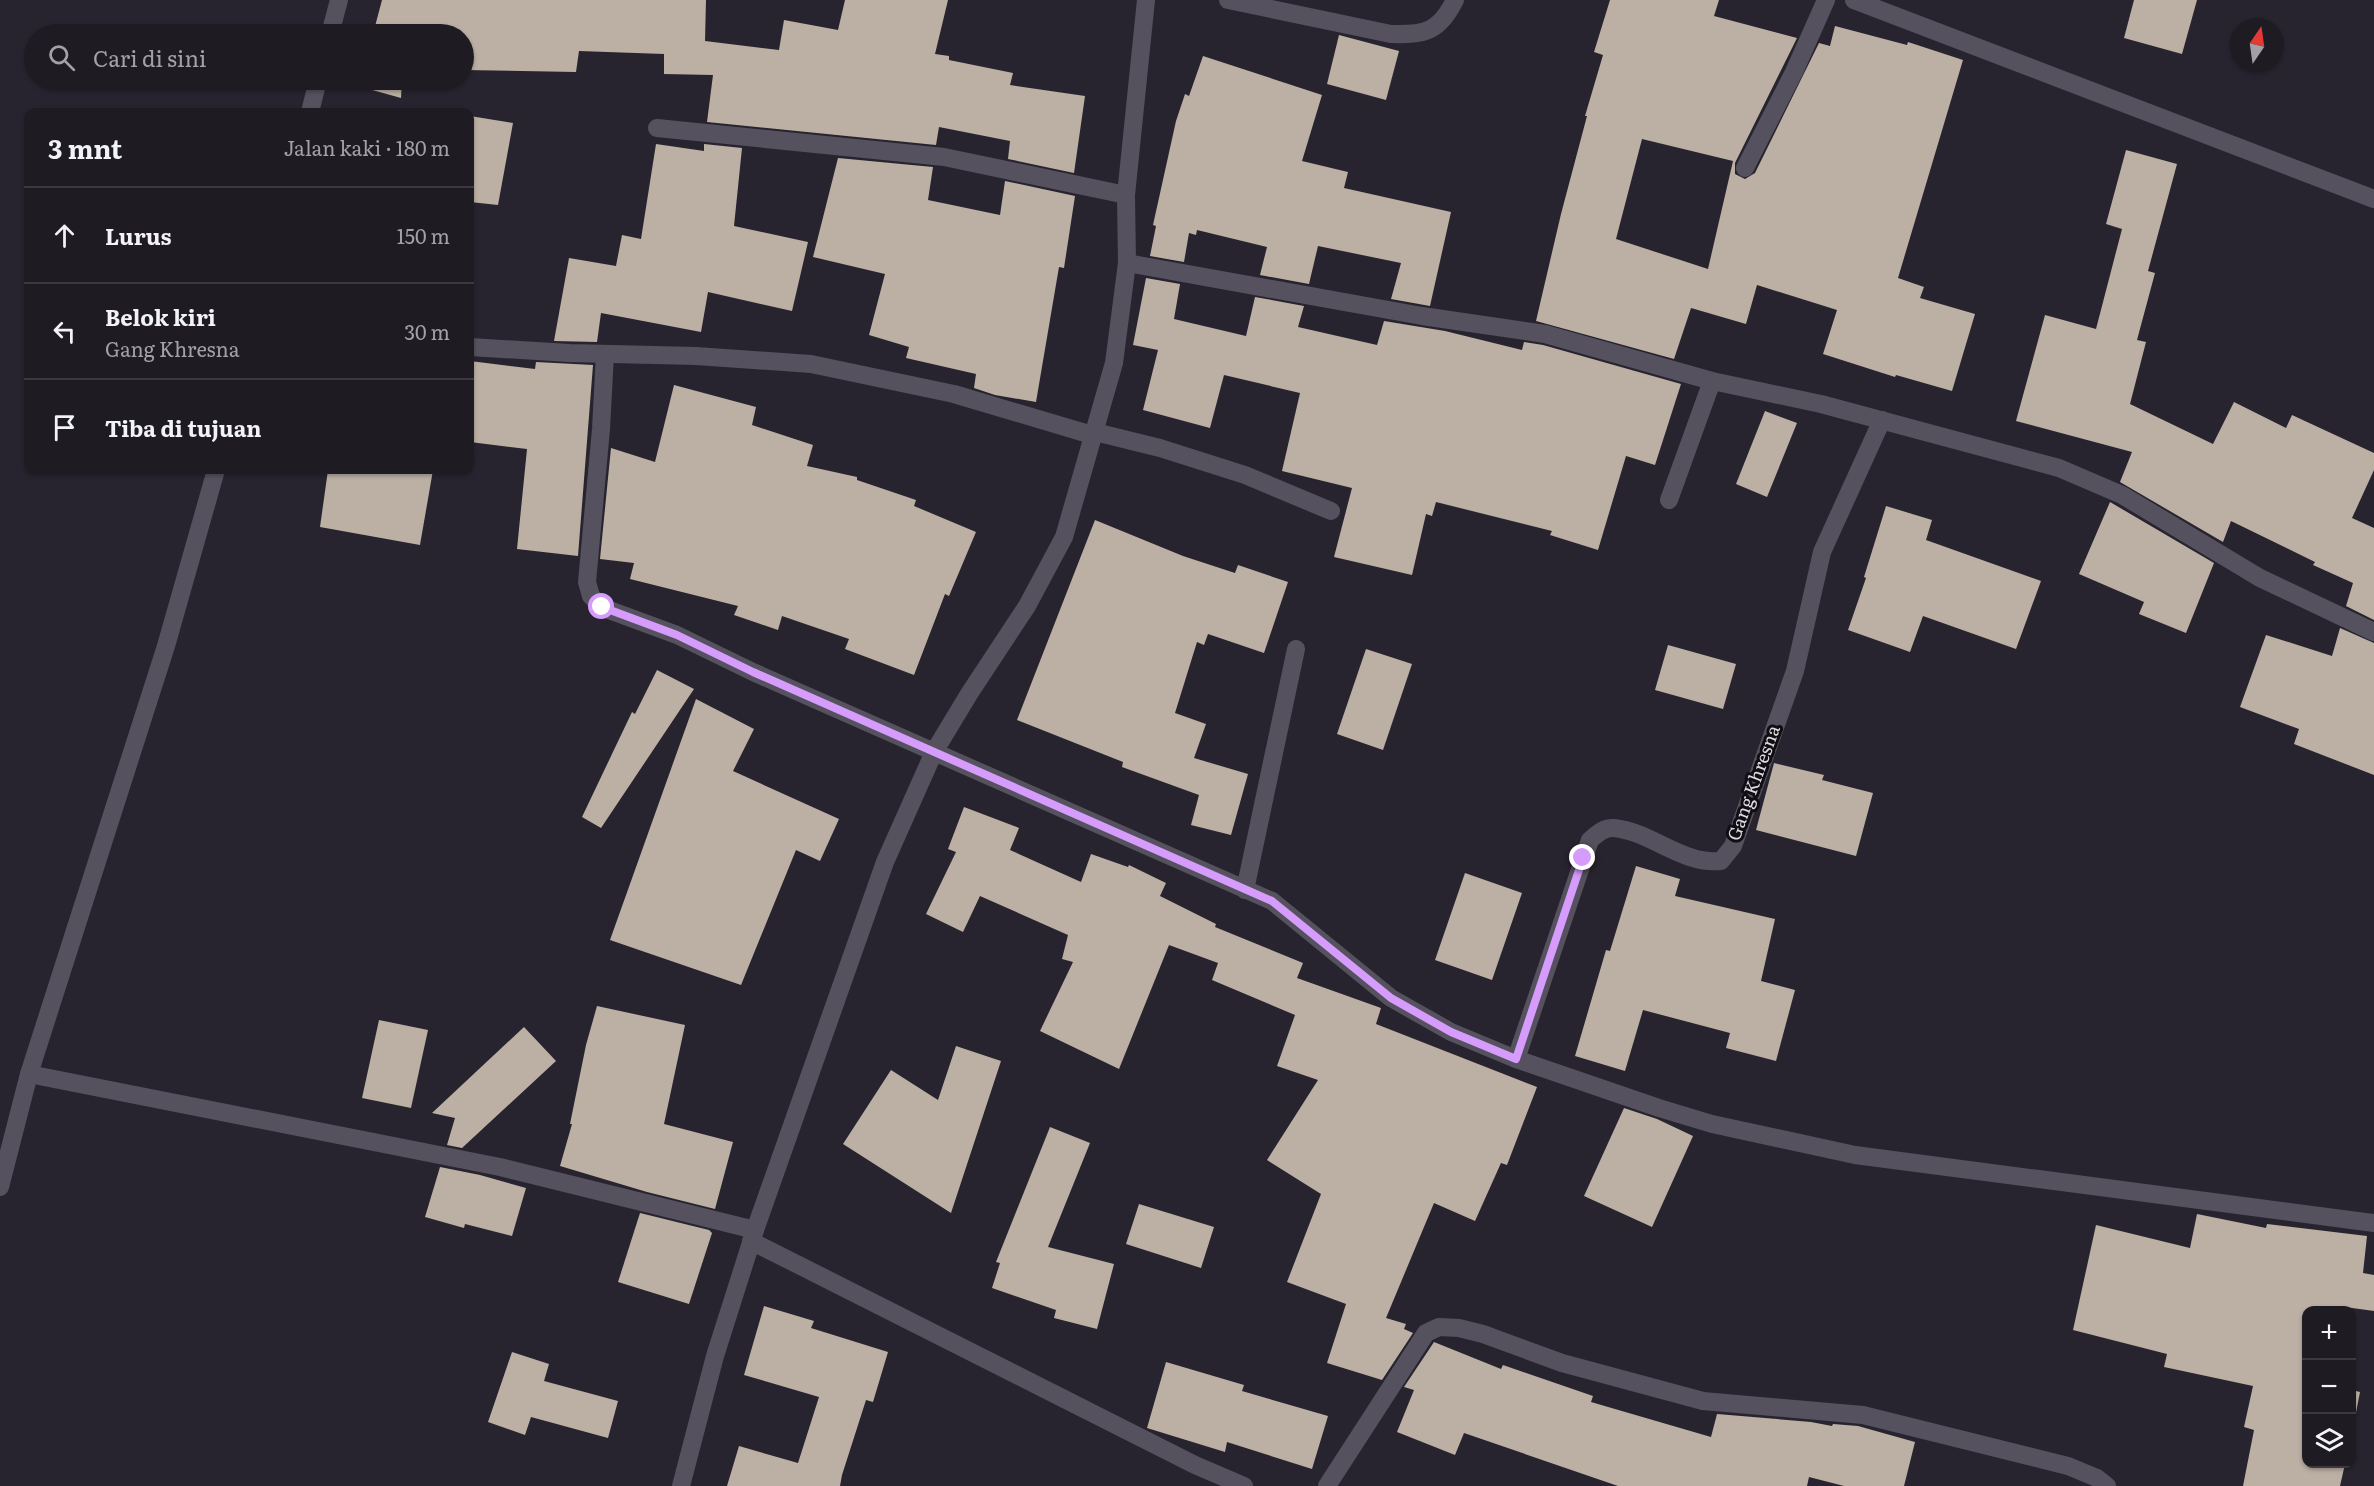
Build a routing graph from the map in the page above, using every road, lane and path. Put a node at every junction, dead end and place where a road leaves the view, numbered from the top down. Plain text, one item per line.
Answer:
1 (339, 0) edge
2 (1146, 0) edge
3 (1228, 0) edge
4 (1455, 0) edge
5 (1826, 0) edge
6 (1854, 0) edge
7 (333, 24) edge
8 (315, 90) edge
9 (310, 108) edge
10 (657, 128) dead end
11 (1745, 168) dead end
12 (1126, 195) junction
13 (2374, 199) edge
14 (1127, 263) junction
15 (474, 346) edge
16 (605, 354) junction
17 (1712, 381) junction
18 (1882, 420) junction
19 (1093, 434) junction
20 (215, 474) edge
21 (1669, 500) dead end
22 (1331, 511) dead end
23 (2374, 632) edge
24 (1296, 649) dead end
25 (934, 752) junction
26 (1245, 890) junction
27 (1516, 1059) junction
28 (28, 1074) junction
29 (0, 1187) edge
30 (2374, 1223) edge
31 (753, 1236) junction
32 (681, 1486) edge
33 (1244, 1486) edge
34 (1327, 1486) edge
35 (2107, 1486) edge

1 - 7 street
2 - 12 street
3 - 4 street
5 - 11 street
6 - 13 street
8 - 9 street
10 - 12 street
12 - 14 street
14 - 17 street
14 - 19 street
15 - 16 street
16 - 19 street
16 - 25 street
17 - 18 street
17 - 21 street
18 - 23 street
18 - 27 street, Gang Khresna
19 - 22 street
19 - 25 street
20 - 28 street
24 - 26 street
25 - 26 street
25 - 31 street
26 - 27 street
27 - 30 street
28 - 29 street
28 - 31 street
31 - 32 street
31 - 33 street
34 - 35 street

